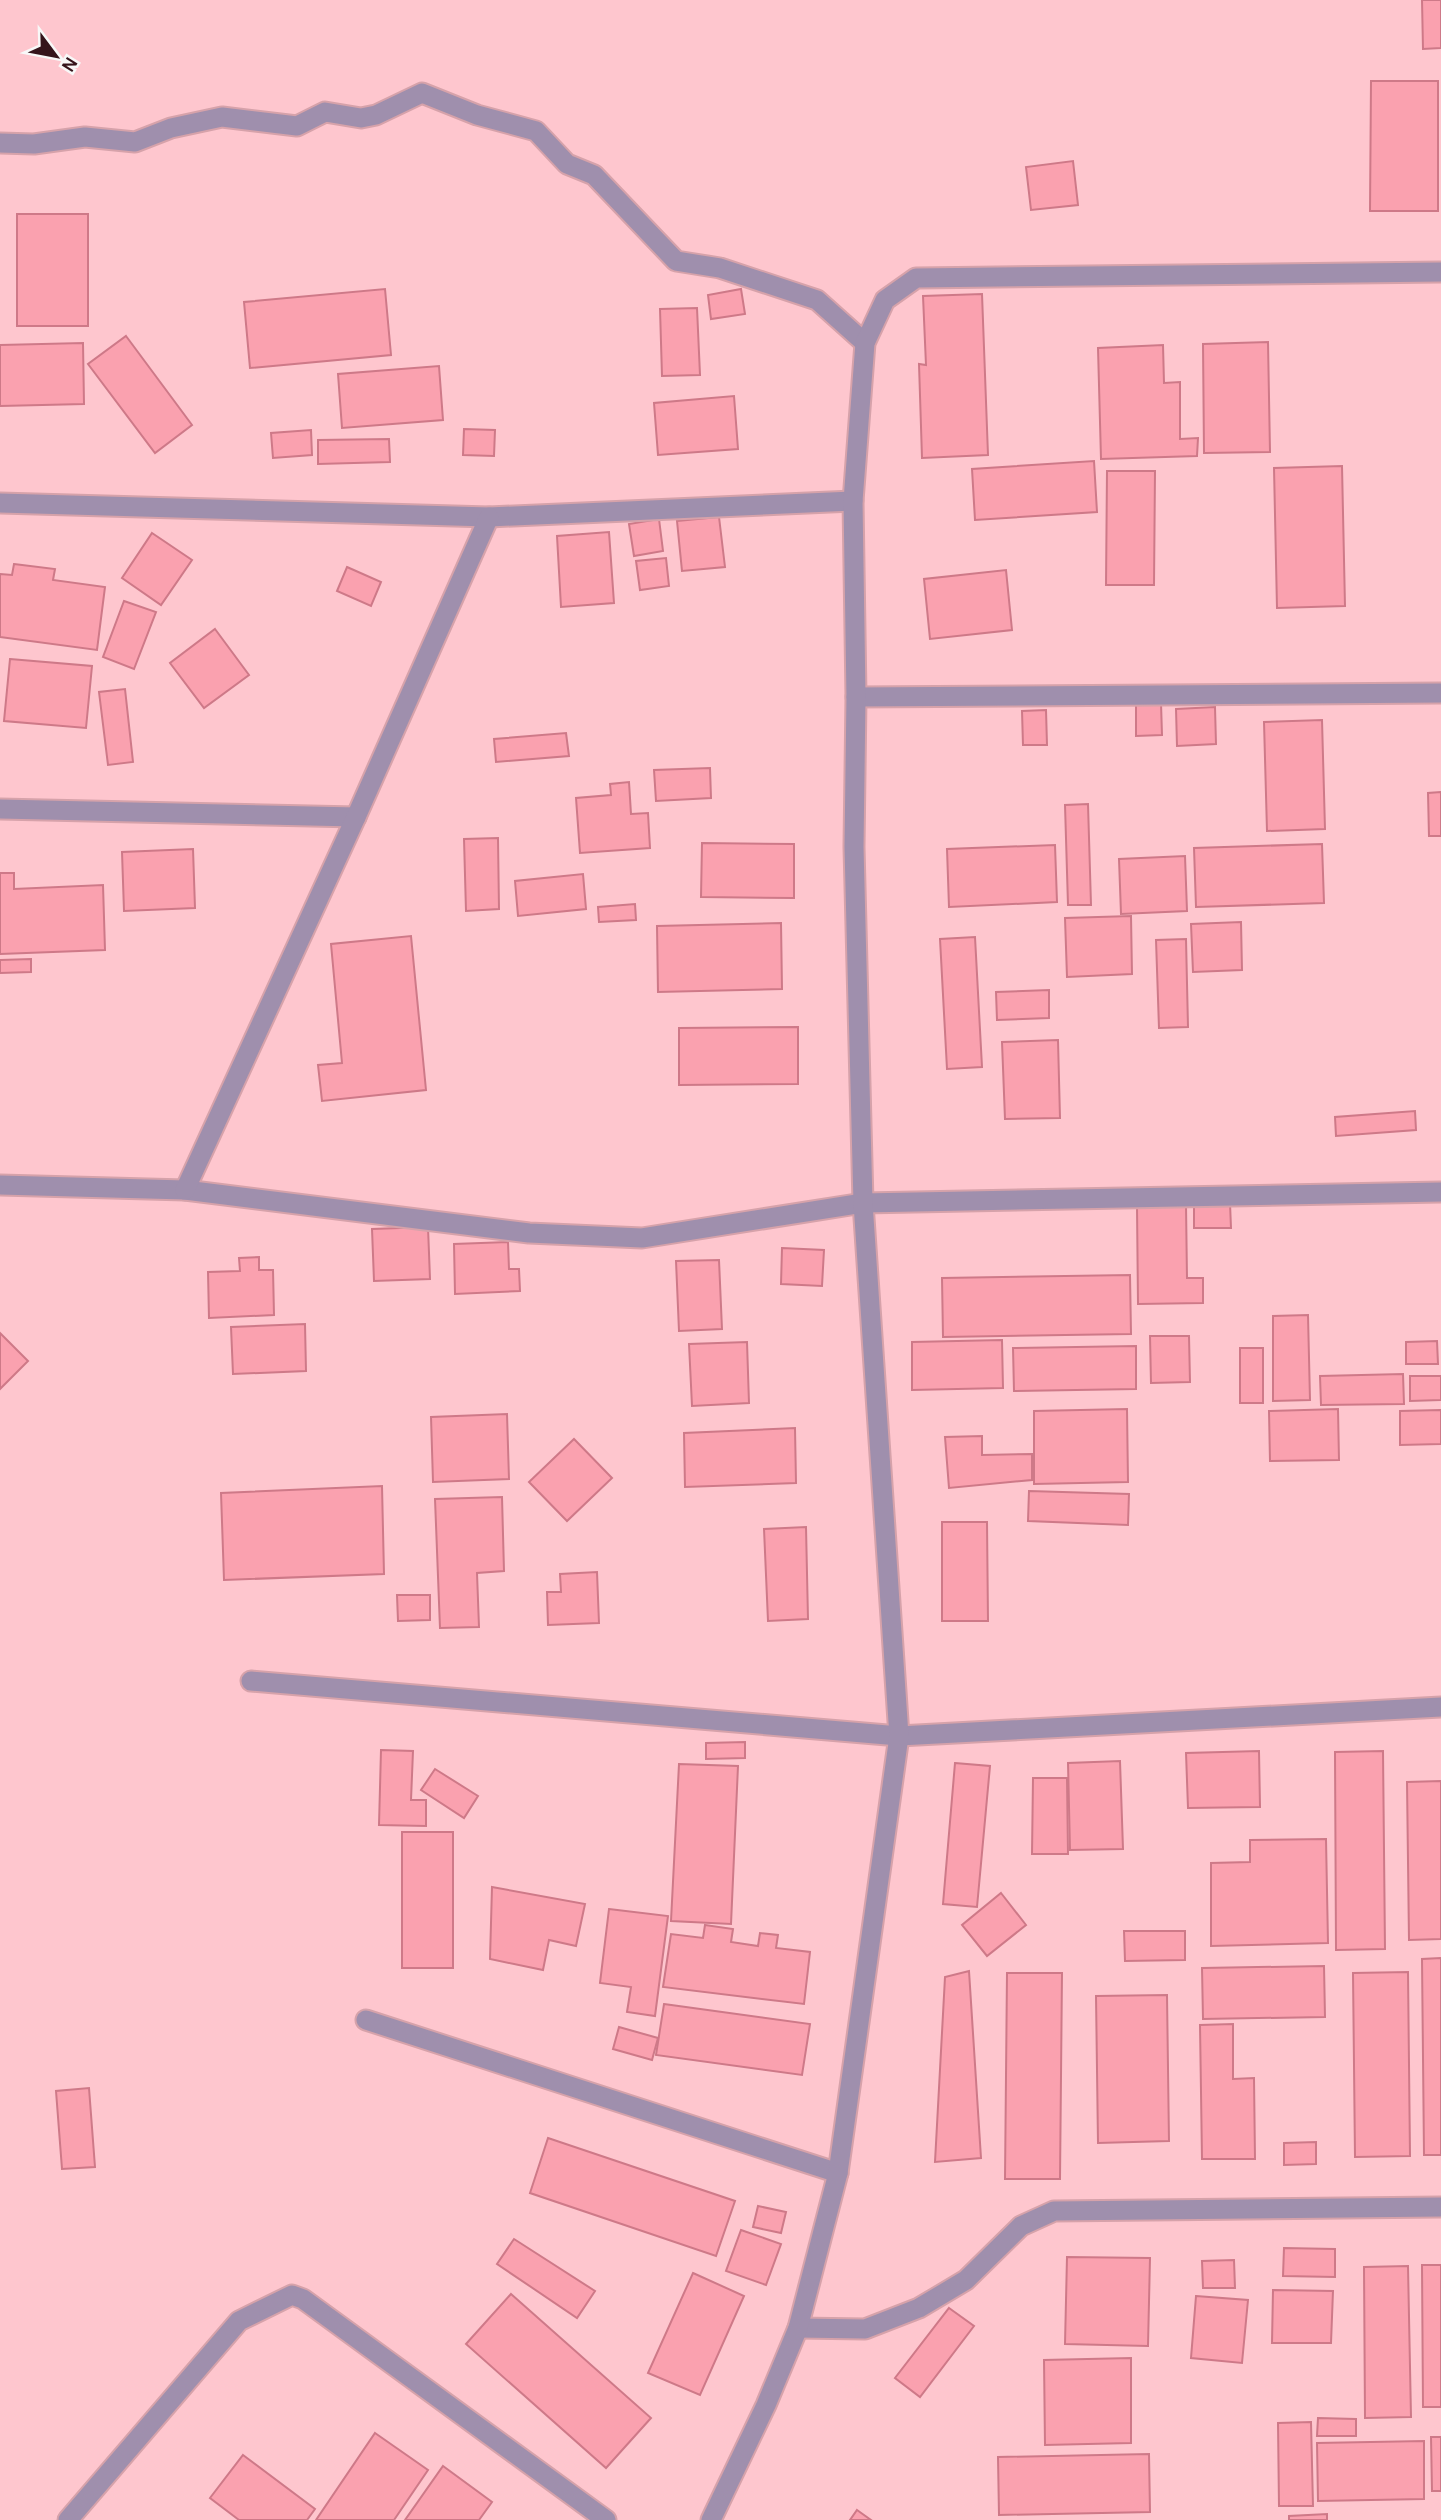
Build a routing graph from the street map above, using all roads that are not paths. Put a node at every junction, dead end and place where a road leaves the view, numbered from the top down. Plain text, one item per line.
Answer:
1 (0, 143) edge
2 (1441, 272) edge
3 (865, 343) junction
4 (853, 501) junction
5 (0, 503) edge
6 (489, 517) junction
7 (1441, 694) edge
8 (856, 697) junction
9 (0, 808) edge
10 (356, 817) junction
11 (0, 1185) edge
12 (185, 1190) junction
13 (1441, 1192) edge
14 (863, 1203) junction
15 (251, 1681) dead end
16 (1441, 1707) edge
17 (899, 1736) junction
18 (366, 2020) dead end
19 (838, 2172) junction
20 (1441, 2207) edge
21 (798, 2328) junction
22 (68, 2520) edge
23 (606, 2520) edge
24 (711, 2520) edge

1 - 3 street
2 - 3 street
3 - 4 street
4 - 6 street
4 - 8 street
5 - 6 street
6 - 10 street
7 - 8 street
8 - 14 street
9 - 10 street
10 - 12 street
11 - 12 street
12 - 14 street
13 - 14 street
14 - 17 street
15 - 17 street
16 - 17 street
17 - 19 street
18 - 19 street
19 - 21 street
20 - 21 street
21 - 24 street
22 - 23 street

